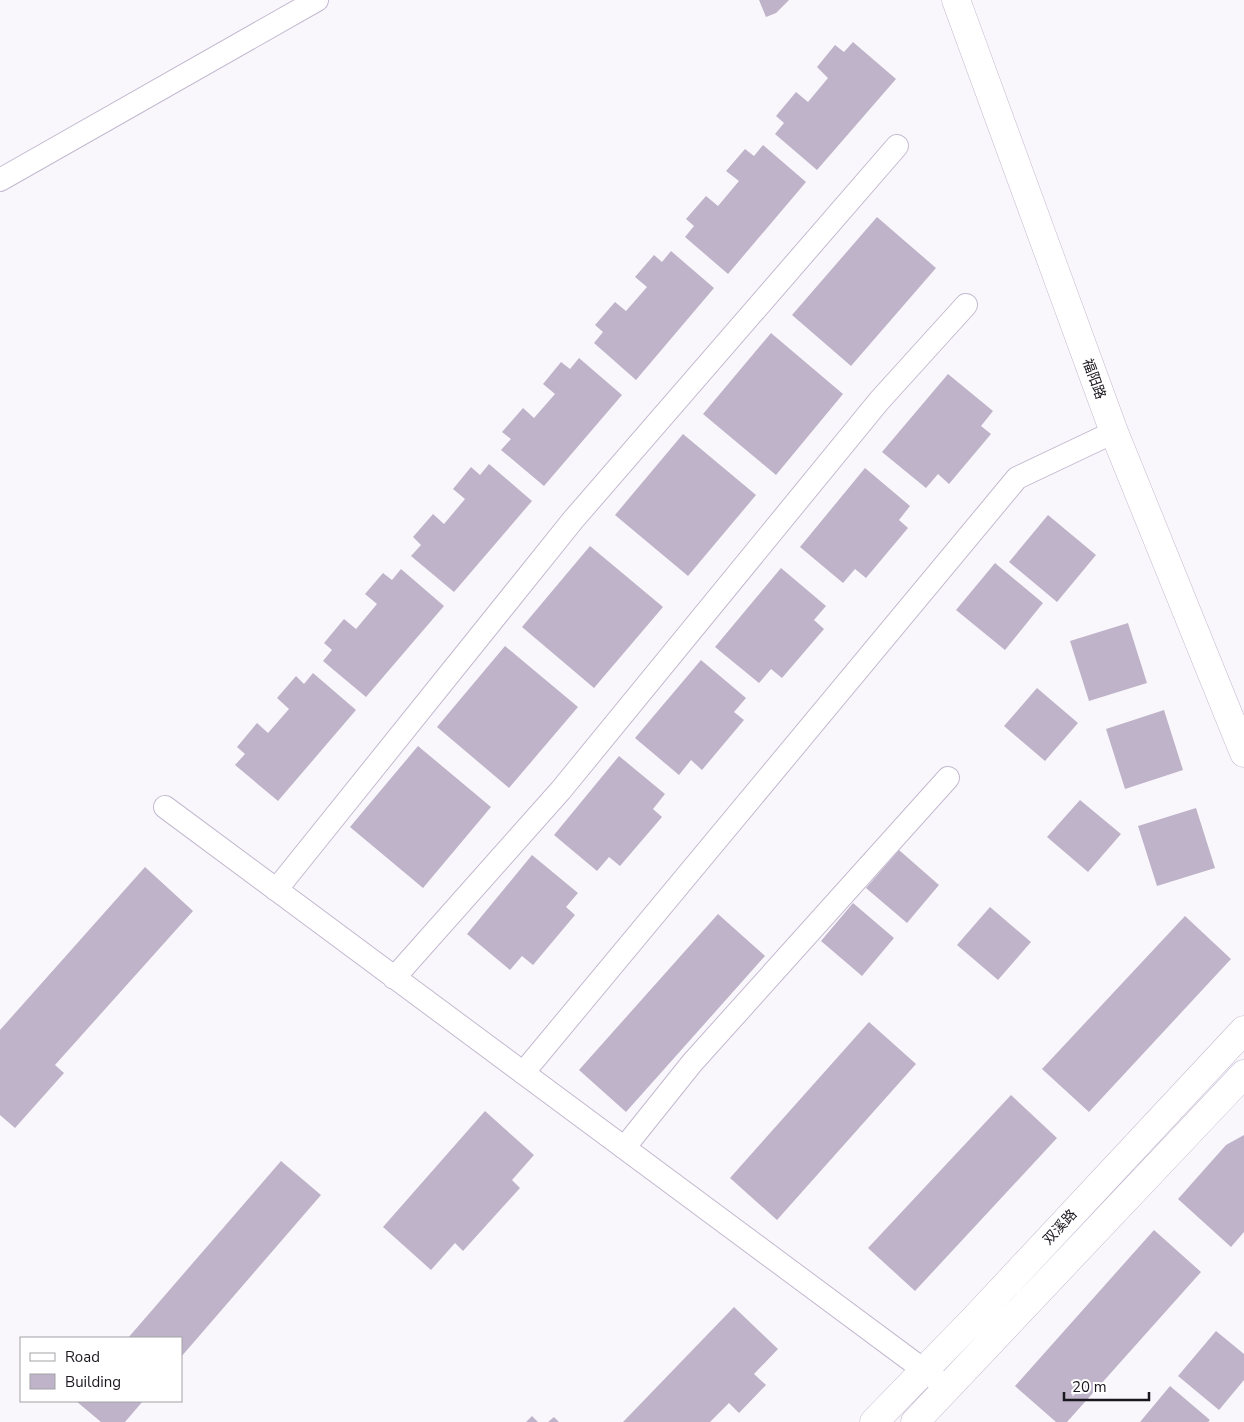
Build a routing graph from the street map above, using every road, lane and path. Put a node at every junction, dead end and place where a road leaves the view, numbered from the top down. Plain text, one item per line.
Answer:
1 (317, 0) edge
2 (956, 0) edge
3 (897, 146) dead end
4 (0, 180) edge
5 (966, 305) dead end
6 (1114, 432) junction
7 (1244, 753) edge
8 (948, 778) dead end
9 (165, 808) dead end
10 (276, 890) junction
11 (394, 978) junction
12 (1244, 1030) edge
13 (523, 1073) junction
14 (1244, 1074) edge
15 (624, 1148) junction
16 (924, 1371) junction
17 (948, 1388) junction
18 (874, 1422) edge
19 (915, 1422) edge

1 - 4 street
2 - 6 street, 福阳路
3 - 10 street
5 - 11 street
6 - 7 street, 福阳路
6 - 13 street
8 - 15 street
9 - 10 street
10 - 11 street
11 - 13 street
12 - 16 street, 双溪路
13 - 15 street
14 - 17 street, 双溪路
15 - 16 street
16 - 17 street
16 - 18 street, 双溪路
17 - 19 street, 双溪路

